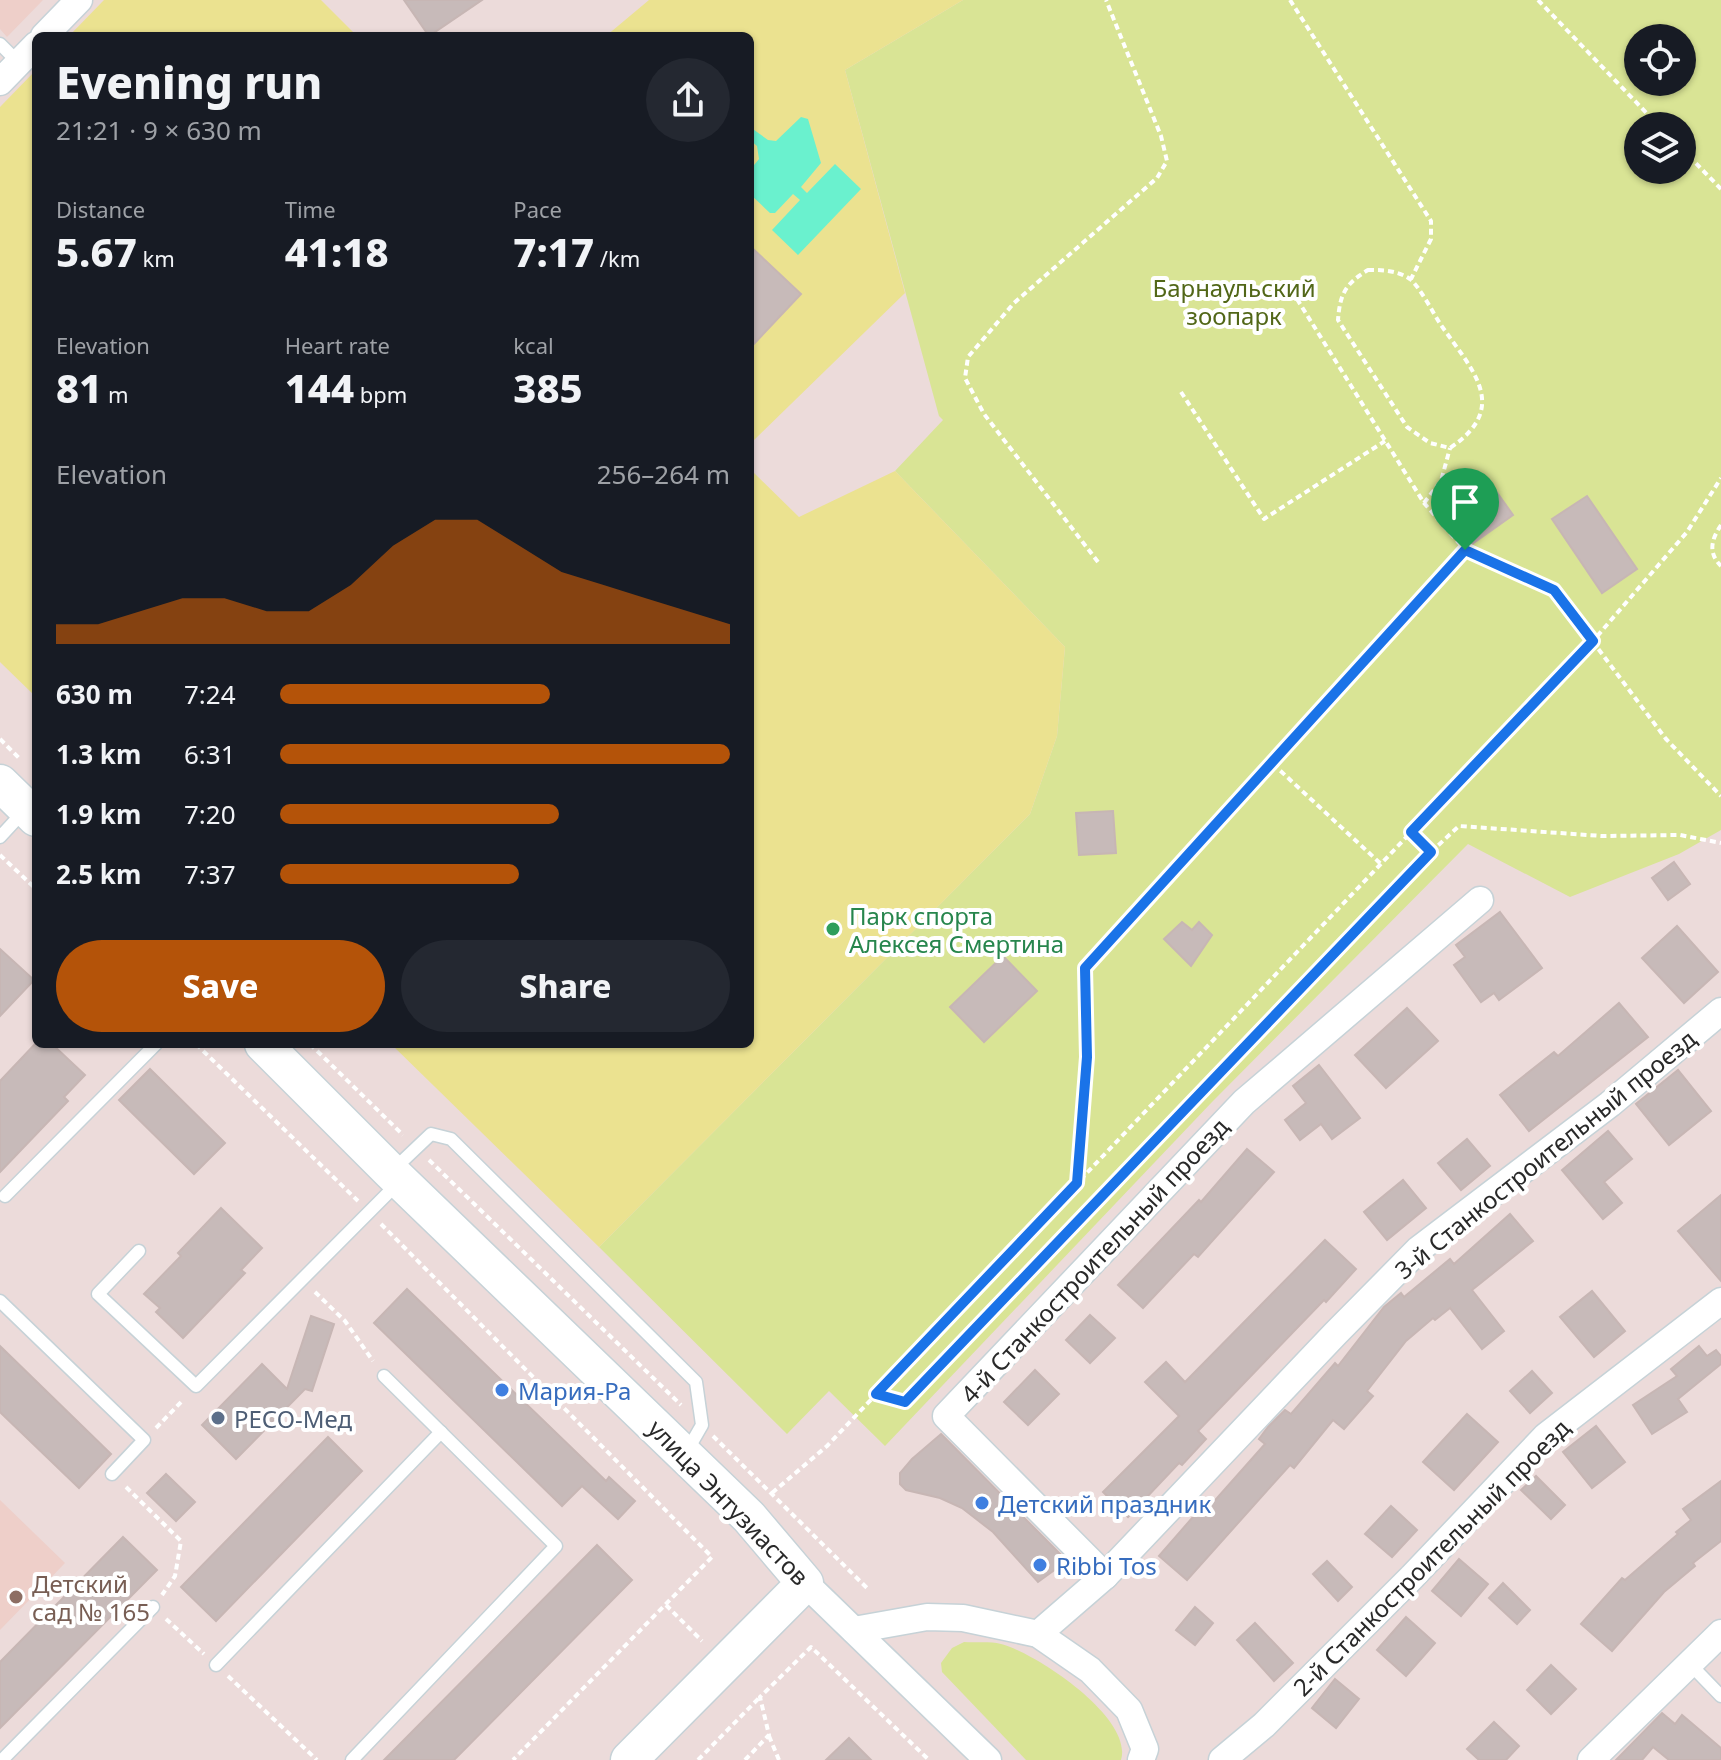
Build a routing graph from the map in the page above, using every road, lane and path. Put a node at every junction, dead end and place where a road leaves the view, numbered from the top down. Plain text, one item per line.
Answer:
1 (79, 0) edge
2 (1106, 0) edge
3 (1290, 0) edge
4 (1538, 0) edge
5 (48, 32) edge
6 (23, 54) edge
7 (0, 82) edge
8 (1646, 112) edge
9 (1696, 163) edge
10 (1721, 189) edge
11 (1411, 279) junction
12 (1297, 299) dead end
13 (1181, 392) dead end
14 (1385, 441) junction
15 (1450, 448) junction
16 (1721, 478) edge
17 (1424, 503) junction
18 (1719, 528) edge
19 (1465, 550) junction
20 (1098, 562) dead end
21 (1721, 566) edge
22 (1593, 641) junction
23 (1273, 764) junction
24 (0, 783) edge
25 (1721, 796) edge
26 (31, 814) edge
27 (1411, 832) junction
28 (0, 837) edge
29 (1721, 843) edge
30 (1431, 852) junction
31 (0, 855) edge
32 (1381, 864) junction
33 (32, 885) edge
34 (1480, 900) dead end
35 (1721, 1011) edge
36 (152, 1048) edge
37 (200, 1048) edge
38 (268, 1048) edge
39 (313, 1048) edge
40 (403, 1167) junction
41 (1077, 1183) junction
42 (5, 1196) dead end
43 (369, 1212) junction
44 (139, 1251) dead end
45 (302, 1279) junction
46 (0, 1301) edge
47 (1721, 1301) edge
48 (384, 1376) joint
49 (196, 1386) junction
50 (876, 1394) junction
51 (441, 1432) junction
52 (144, 1440) junction
53 (694, 1440) junction
54 (112, 1474) joint
55 (772, 1493) junction
56 (1105, 1576) junction
57 (805, 1583) junction
58 (867, 1588) dead end
59 (666, 1605) junction
60 (153, 1607) junction
61 (854, 1630) junction
62 (1721, 1633) edge
63 (1038, 1634) junction
64 (702, 1641) dead end
65 (1689, 1663) junction
66 (216, 1665) junction
67 (1721, 1696) edge
68 (760, 1697) junction
69 (769, 1735) junction
70 (2, 1760) edge
71 (317, 1760) edge
72 (352, 1760) edge
73 (513, 1760) edge
74 (629, 1760) edge
75 (698, 1760) edge
76 (745, 1760) edge
77 (779, 1760) edge
78 (929, 1760) edge
79 (988, 1760) edge
80 (1141, 1760) edge
81 (1222, 1760) edge
82 (1591, 1760) edge

1 - 5 street
2 - 20 path
3 - 11 path
4 - 8 path
6 - 7 street
9 - 10 path
11 - 15 path
11 - 15 path
12 - 14 path
13 - 14 path
14 - 17 path
15 - 17 path
16 - 22 path
17 - 19 path
18 - 21 path
19 - 22 path
19 - 23 path
22 - 25 path
22 - 27 path
23 - 32 path
23 - 41 path
24 - 26 street
26 - 28 lane
27 - 30 path
27 - 32 path
29 - 30 path
30 - 50 path
31 - 33 path
32 - 41 path
34 - 56 street, 4-й Станкостроительный проезд
35 - 56 street, 3-й Станкостроительный проезд
36 - 42 lane
37 - 43 path
38 - 40 street, улица Энтузиастов
39 - 40 path
40 - 43 lane
40 - 53 street, улица Энтузиастов
40 - 53 path
40 - 53 lane
41 - 50 path
43 - 45 lane
43 - 59 path
44 - 49 lane
45 - 48 path
45 - 49 lane
46 - 52 lane
47 - 81 street, 2-й Станкостроительный проезд
48 - 51 lane
49 - 52 path
50 - 55 path
51 - 66 lane
51 - 72 lane
52 - 54 lane
53 - 55 path
53 - 57 street, улица Энтузиастов
54 - 60 path
55 - 58 path
56 - 63 street
57 - 61 street, улица Энтузиастов
57 - 74 street
59 - 64 path
59 - 73 path
60 - 66 path
60 - 70 lane
61 - 63 street
61 - 79 street, улица Энтузиастов
62 - 65 street
63 - 80 street
65 - 67 lane
65 - 82 street
66 - 71 path
68 - 69 path
68 - 75 path
68 - 78 path
69 - 76 path
69 - 77 path

